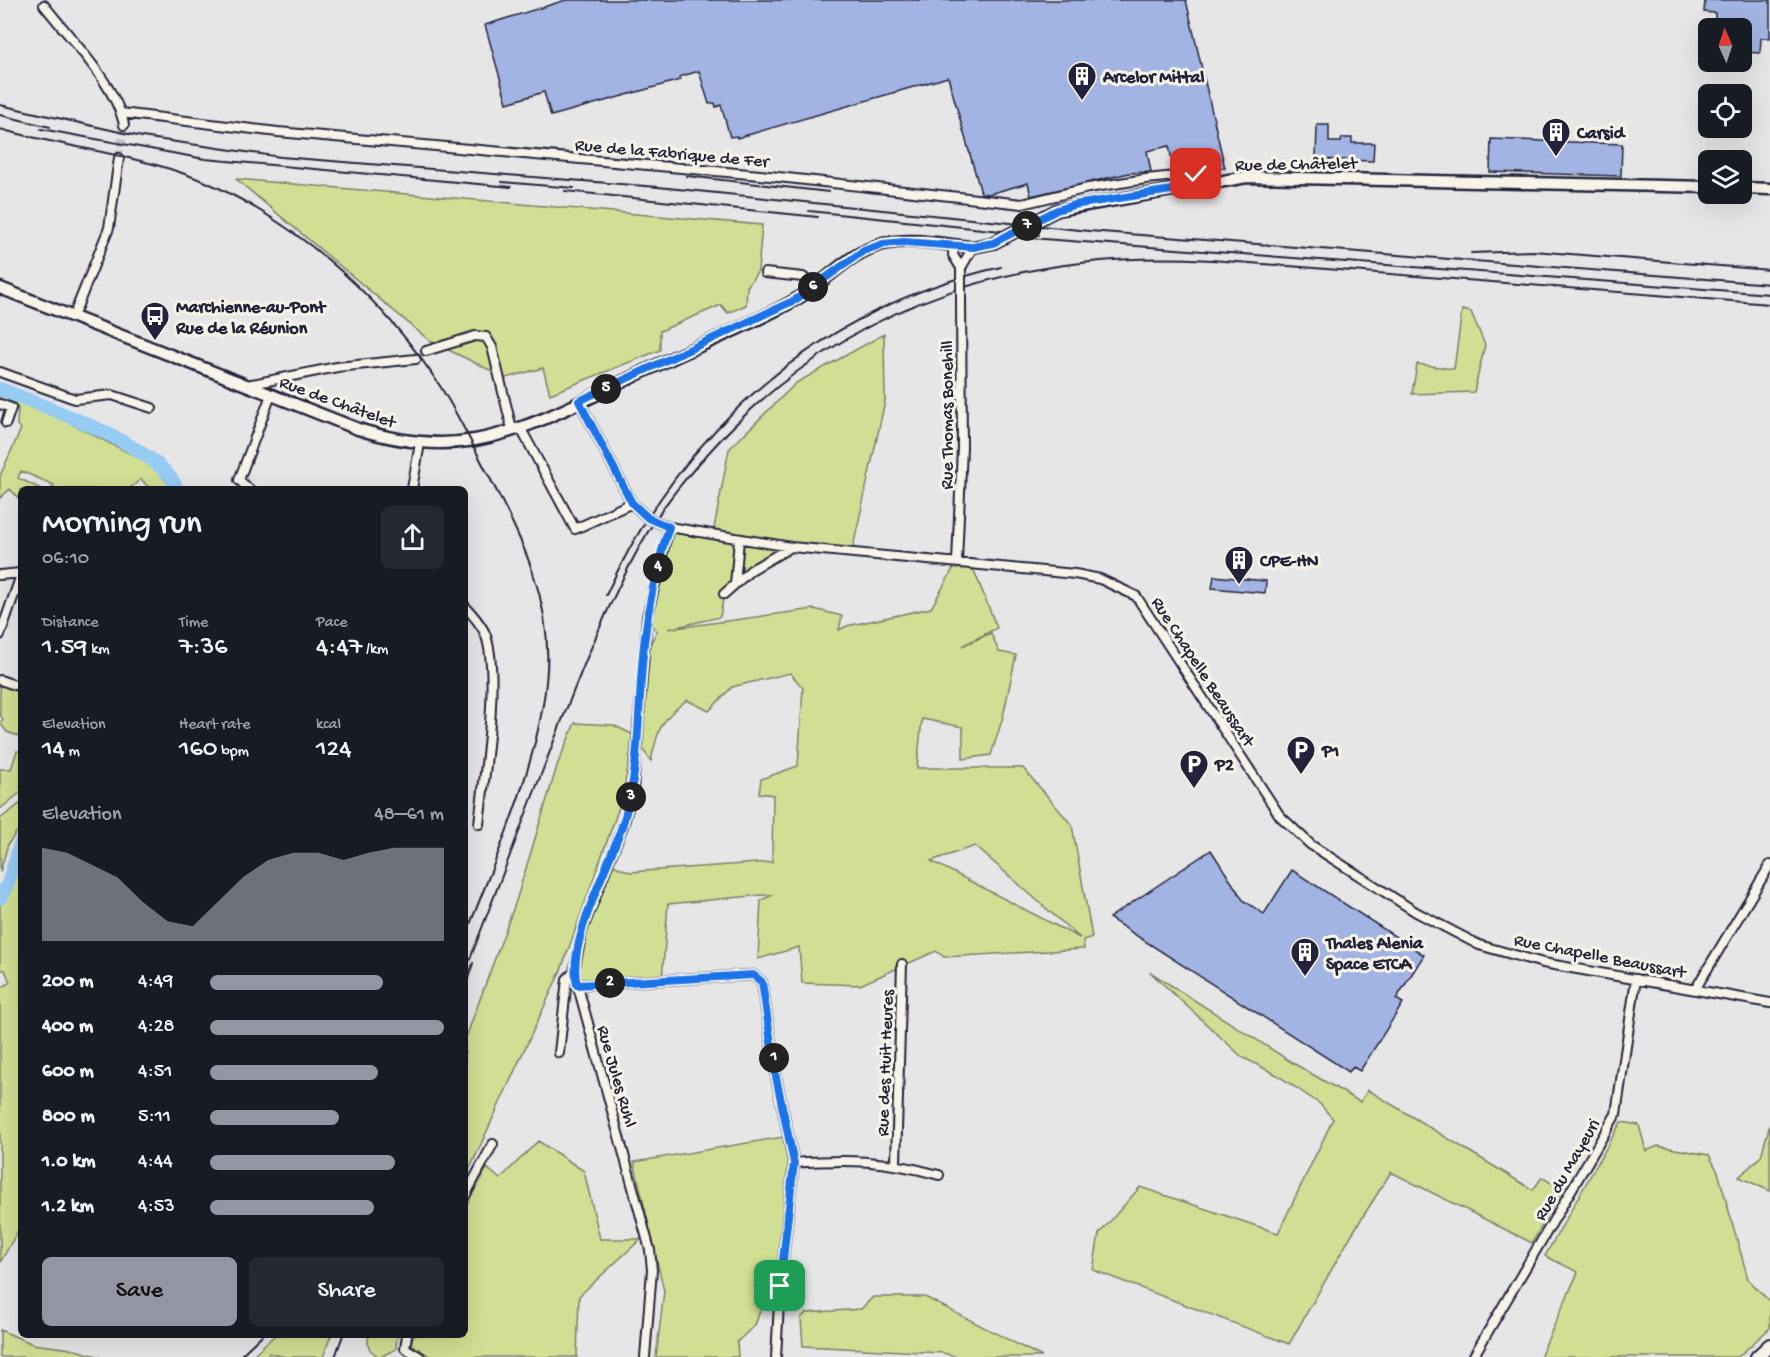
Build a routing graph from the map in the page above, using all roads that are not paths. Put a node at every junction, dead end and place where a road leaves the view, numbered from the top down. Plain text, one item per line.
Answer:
1 (44, 5) dead end
2 (121, 114) junction
3 (124, 125) tunnel mouth
4 (119, 158) tunnel mouth
5 (1217, 183) junction
6 (1698, 187) edge
7 (1752, 188) edge
8 (1770, 189) edge
9 (954, 246) junction
10 (973, 247) junction
11 (962, 268) junction
12 (765, 273) dead end
13 (814, 286) junction
14 (0, 288) edge
15 (74, 317) junction
16 (426, 351) dead end
17 (416, 358) dead end
18 (0, 372) edge
19 (247, 385) junction
20 (271, 395) junction
21 (579, 401) junction
22 (0, 404) edge
23 (152, 408) dead end
24 (6, 423) dead end
25 (516, 428) junction
26 (420, 443) junction
27 (246, 486) edge
28 (413, 486) edge
29 (632, 503) junction
30 (669, 527) junction
31 (739, 540) junction
32 (791, 547) junction
33 (957, 562) junction
34 (18, 574) edge
35 (0, 575) edge
36 (18, 583) edge
37 (735, 584) junction
38 (724, 594) dead end
39 (468, 609) edge
40 (0, 635) edge
41 (0, 680) edge
42 (18, 686) edge
43 (479, 824) dead end
44 (1770, 865) edge
45 (902, 964) dead end
46 (574, 972) junction
47 (1636, 979) junction
48 (577, 985) junction
49 (1696, 988) junction
50 (1770, 1003) edge
51 (559, 1053) dead end
52 (493, 1144) dead end
53 (794, 1163) junction
54 (896, 1163) junction
55 (939, 1175) dead end
56 (468, 1190) edge
57 (407, 1338) edge
58 (1770, 1345) edge
59 (420, 1357) edge
60 (645, 1357) edge
61 (776, 1357) edge
62 (1473, 1357) edge
63 (1757, 1357) edge

1 - 2 street
2 - 3 street
2 - 5 street, Rue de la Fabrique de Fer
4 - 15 street
5 - 6 main road, Rue de Châtelet
5 - 10 main road, Rue de Châtelet, bridge
7 - 8 main road
9 - 10 main road, Rue de Châtelet
9 - 11 street, Rue Thomas Bonehill
9 - 13 main road, Rue de Châtelet
10 - 11 street, Rue Thomas Bonehill
11 - 33 street, Rue Thomas Bonehill, bridge
12 - 13 street
13 - 21 main road, Rue de Châtelet
14 - 15 main road, Rue de Châtelet
15 - 19 main road, Rue de Châtelet
16 - 25 street
17 - 19 street
18 - 23 street
19 - 20 main road, Rue de Châtelet
20 - 26 main road, Rue de Châtelet
20 - 27 street
21 - 25 main road, Rue de Châtelet
21 - 29 street, Rue Chapelle Beaussart
22 - 24 street
25 - 26 main road, Rue de Châtelet
25 - 29 street
26 - 28 street
29 - 30 street, Rue Chapelle Beaussart
30 - 31 street, Rue Chapelle Beaussart
30 - 46 street, Rue Jules Ruhl
31 - 32 street, Rue Chapelle Beaussart
31 - 37 street
32 - 33 street, Rue Chapelle Beaussart
32 - 37 street
33 - 47 street, Rue Chapelle Beaussart
34 - 35 street
36 - 40 street
37 - 38 street
39 - 43 street
41 - 42 street
44 - 49 street
45 - 54 street, Rue des Huit Heures
46 - 48 street, Rue Jules Ruhl
46 - 51 street
47 - 49 street, Rue Chapelle Beaussart
47 - 62 street, Rue du Mayeuri
48 - 53 street
48 - 60 street, Rue Jules Ruhl
49 - 50 street, Rue Chapelle Beaussart
52 - 56 street
53 - 54 street
53 - 61 street
54 - 55 street
57 - 59 street
58 - 63 main road

